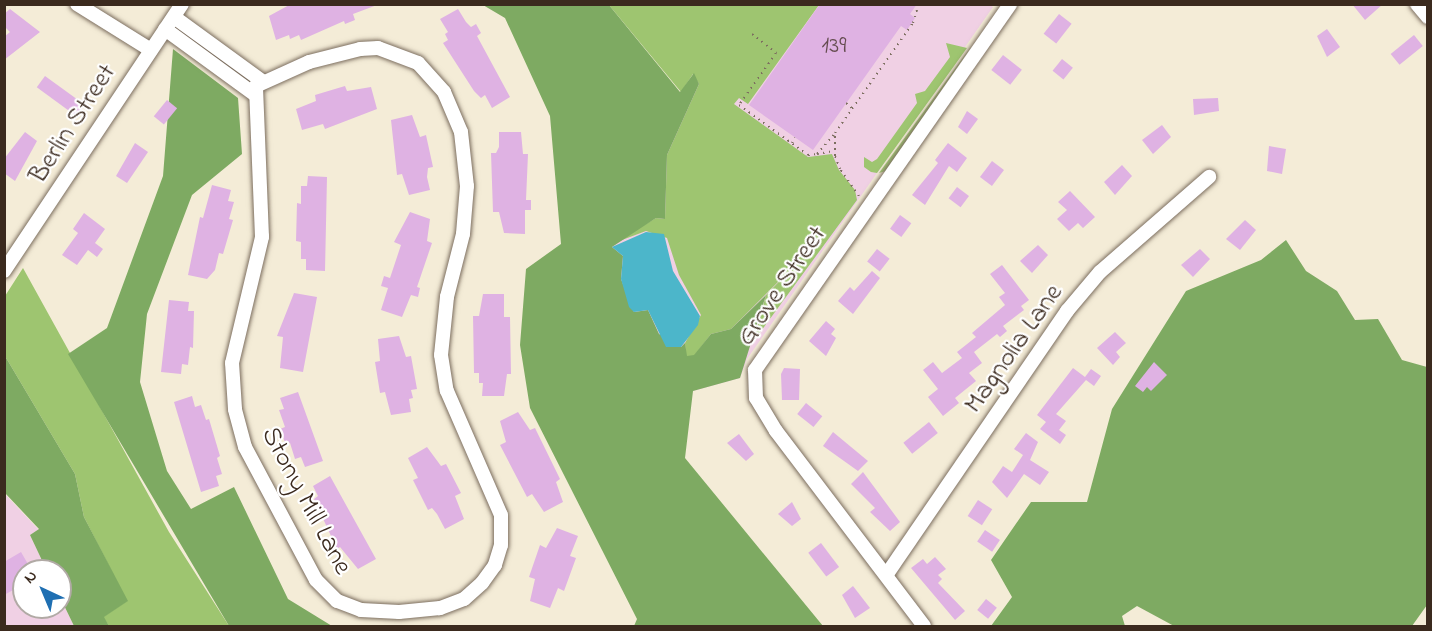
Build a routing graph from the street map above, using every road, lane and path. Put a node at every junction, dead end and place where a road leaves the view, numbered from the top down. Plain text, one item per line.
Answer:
1 (77, 4) edge
2 (182, 4) edge
3 (1010, 4) edge
4 (1417, 4) edge
5 (918, 7) dead end
6 (174, 17) junction
7 (1428, 17) edge
8 (165, 29) junction
9 (752, 34) dead end
10 (151, 50) junction
11 (262, 81) junction
12 (254, 94) junction
13 (846, 103) dead end
14 (852, 108) junction
15 (764, 116) dead end
16 (760, 120) junction
17 (835, 133) junction
18 (795, 138) dead end
19 (792, 143) junction
20 (834, 151) junction
21 (817, 154) junction
22 (1209, 177) dead end
23 (859, 196) dead end
24 (4, 271) edge
25 (887, 574) junction
26 (924, 627) edge

1 - 10 street
2 - 6 street, Berlin Street
3 - 25 street, Grove Street
4 - 7 street
5 - 14 path
6 - 8 street, Berlin Street
6 - 11 street
8 - 10 street, Berlin Street
8 - 12 street
9 - 16 path
10 - 24 street, Berlin Street
11 - 12 street
11 - 12 street, Stony Mill Lane
13 - 14 path
14 - 17 path
15 - 16 path
16 - 19 path
17 - 20 path
17 - 21 path
18 - 19 path
19 - 21 path
20 - 21 path
20 - 23 path
22 - 25 street, Magnolia Lane
25 - 26 street, Grove Street

